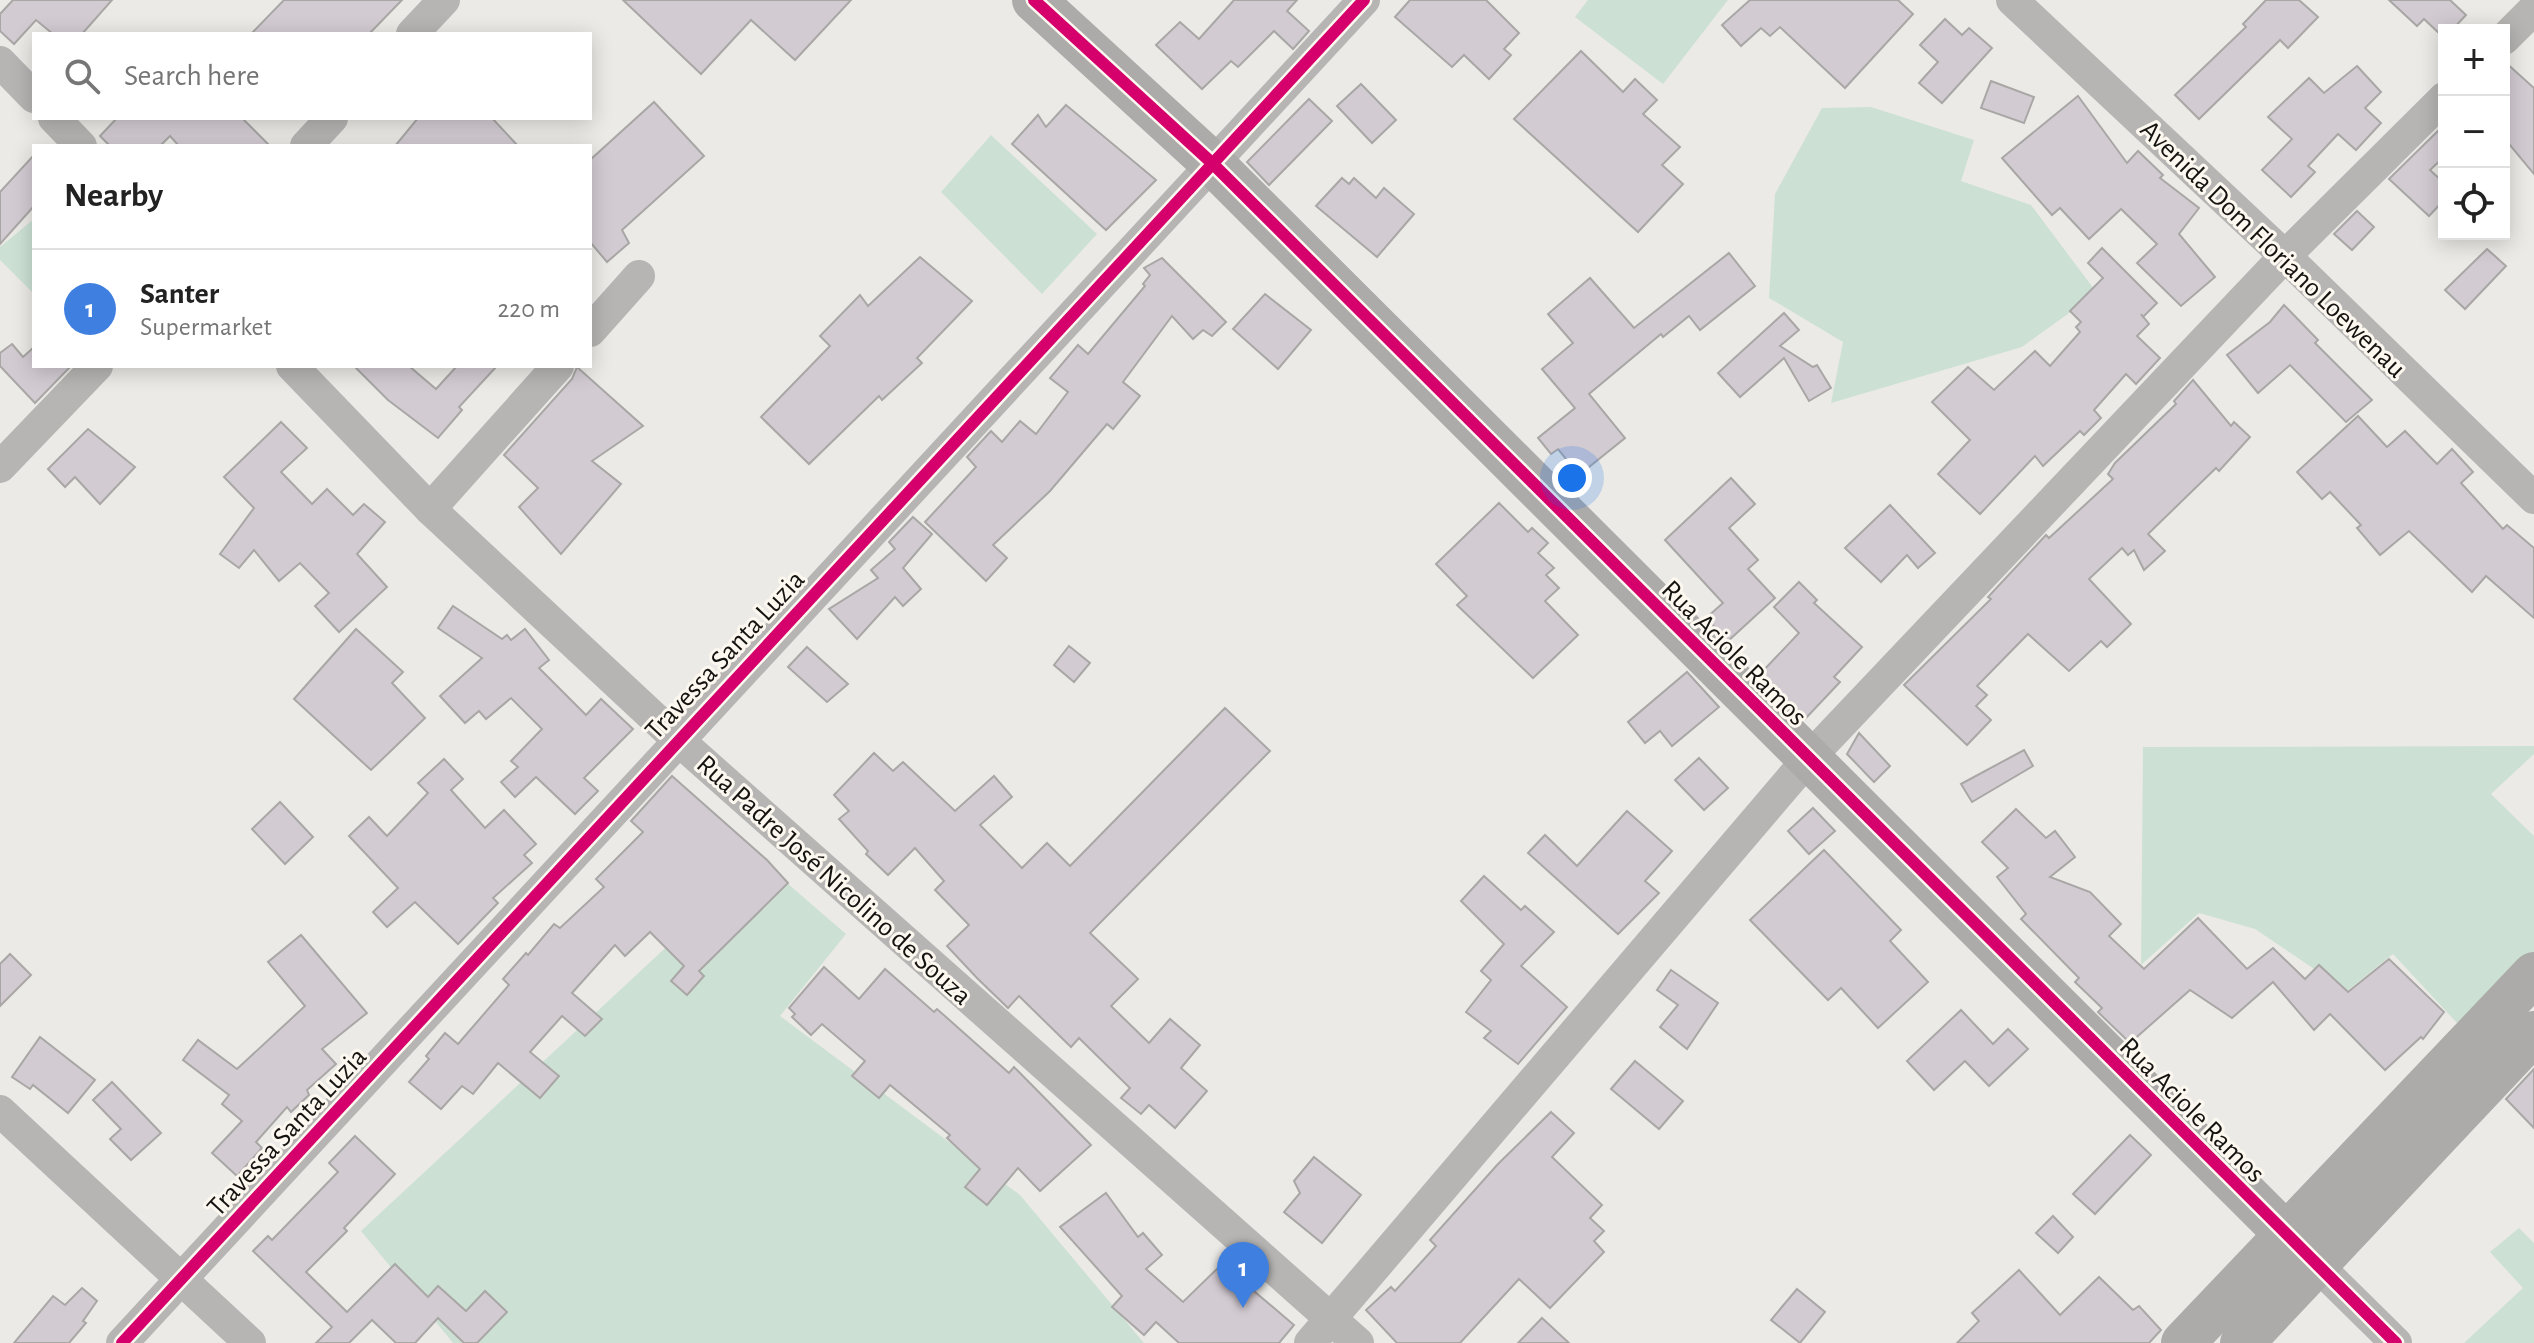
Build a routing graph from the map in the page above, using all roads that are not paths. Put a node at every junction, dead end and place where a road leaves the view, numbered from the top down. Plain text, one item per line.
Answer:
1 (444, 0) edge
2 (1034, 0) edge
3 (1364, 0) edge
4 (2012, 0) edge
5 (414, 32) edge
6 (0, 62) edge
7 (32, 95) edge
8 (2438, 104) edge
9 (56, 120) edge
10 (330, 120) edge
11 (79, 144) edge
12 (308, 144) edge
13 (1212, 163) junction
14 (2285, 256) junction
15 (639, 276) dead end
16 (592, 329) edge
17 (95, 368) edge
18 (294, 368) edge
19 (556, 368) edge
20 (0, 467) edge
21 (2534, 498) edge
22 (430, 509) junction
23 (677, 739) junction
24 (1808, 759) junction
25 (2534, 974) edge
26 (2534, 1033) edge
27 (0, 1111) edge
28 (2285, 1235) junction
29 (2316, 1264) junction
30 (183, 1279) junction
31 (1332, 1319) junction
32 (122, 1343) edge
33 (250, 1343) edge
34 (1310, 1343) edge
35 (1358, 1343) edge
36 (2183, 1343) edge
37 (2242, 1343) edge
38 (2396, 1343) edge

1 - 5 street
2 - 13 street, Rua Aciole Ramos
3 - 13 street, Travessa Santa Luzia
4 - 14 street, Avenida Dom Floriano Loewenau
6 - 7 street
8 - 14 street
9 - 11 street
10 - 12 street
13 - 23 street, Travessa Santa Luzia
13 - 24 street, Rua Aciole Ramos
14 - 21 street, Avenida Dom Floriano Loewenau
14 - 24 street
15 - 16 street
17 - 20 street
18 - 22 street, Rua Padre José Nicolino de Souza
19 - 22 street
22 - 23 street, Rua Padre José Nicolino de Souza
23 - 30 street, Travessa Santa Luzia
23 - 31 street, Rua Padre José Nicolino de Souza
24 - 28 street, Rua Aciole Ramos
24 - 31 street
25 - 28 street
26 - 29 street
27 - 30 street
28 - 29 street, Rua Aciole Ramos
28 - 36 street
29 - 37 street
29 - 38 street, Rua Aciole Ramos
30 - 32 street, Travessa Santa Luzia
30 - 33 street
31 - 34 street
31 - 35 street, Rua Padre José Nicolino de Souza

